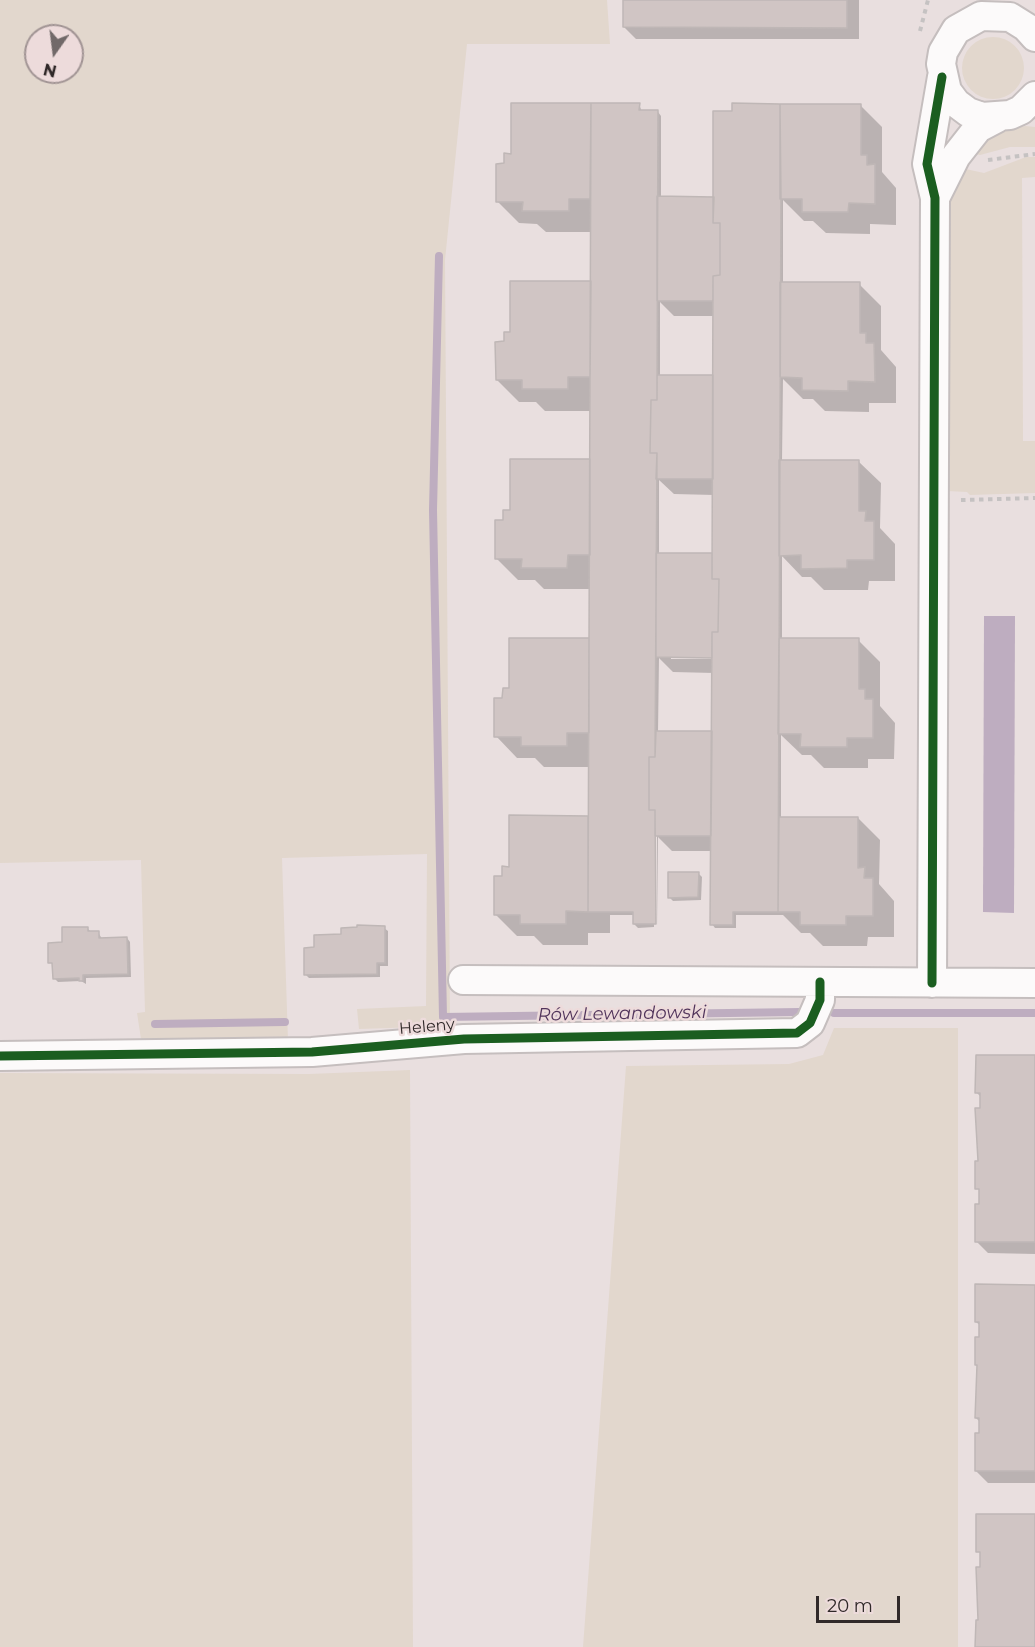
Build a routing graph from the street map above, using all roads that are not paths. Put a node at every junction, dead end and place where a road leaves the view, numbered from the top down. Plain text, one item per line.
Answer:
1 (955, 0) edge
2 (1003, 9) edge
3 (956, 30) junction
4 (1035, 37) edge
5 (942, 77) junction
6 (1035, 96) edge
7 (997, 118) junction
8 (934, 198) junction
9 (463, 980) dead end
10 (820, 982) junction
11 (1035, 982) edge
12 (932, 983) junction
13 (0, 1056) edge

1 - 3 street
2 - 3 street
2 - 4 street
3 - 5 street
5 - 7 street
5 - 8 street
6 - 7 street
7 - 8 street
8 - 12 street
9 - 10 street
10 - 12 street
10 - 13 street, Heleny
11 - 12 street

